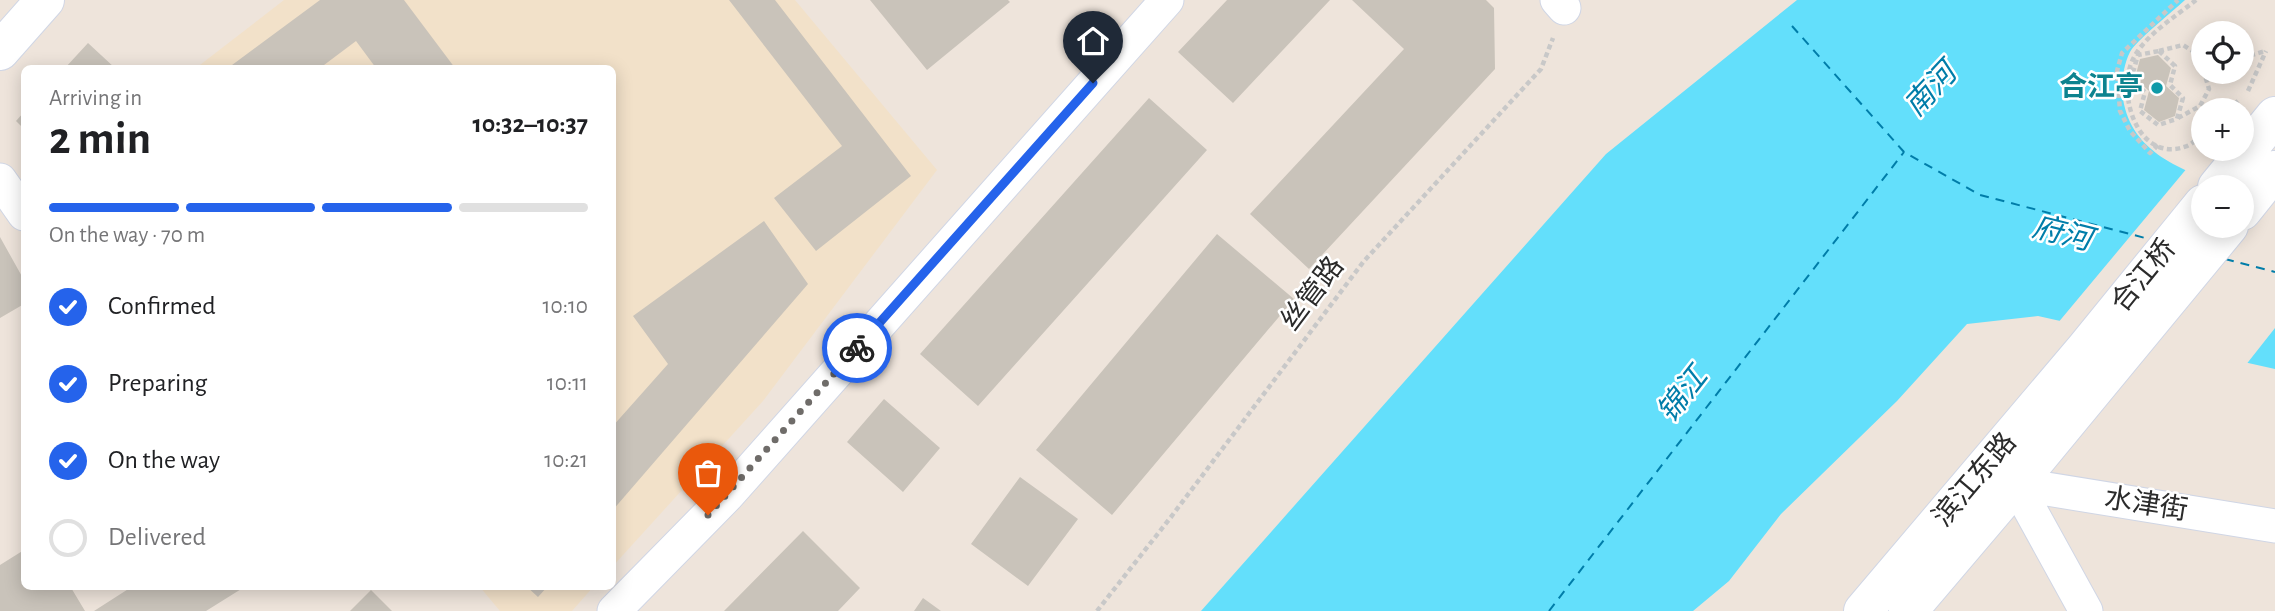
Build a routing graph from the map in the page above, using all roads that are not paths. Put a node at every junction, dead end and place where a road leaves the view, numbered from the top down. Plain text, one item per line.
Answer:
1 (46, 0) edge
2 (1167, 0) edge
3 (0, 51) edge
4 (2267, 126) edge
5 (2275, 170) edge
6 (2227, 175) edge
7 (0, 180) edge
8 (2254, 196) edge
9 (21, 210) edge
10 (2191, 219) edge
11 (2219, 238) edge
12 (2085, 349) joint
13 (2122, 355) joint
14 (2017, 484) junction
15 (2275, 526) edge
16 (614, 611) edge
17 (1863, 611) edge
18 (1908, 611) edge
19 (2086, 611) edge

1 - 3 main road
2 - 16 street
4 - 6 main road
5 - 8 main road
7 - 9 street
10 - 12 main road, 合江桥
11 - 13 main road, 合江桥
12 - 17 main road, 滨江东路
13 - 14 main road, 滨江东路
14 - 15 street, 水津街
14 - 18 main road, 滨江东路
14 - 19 street

